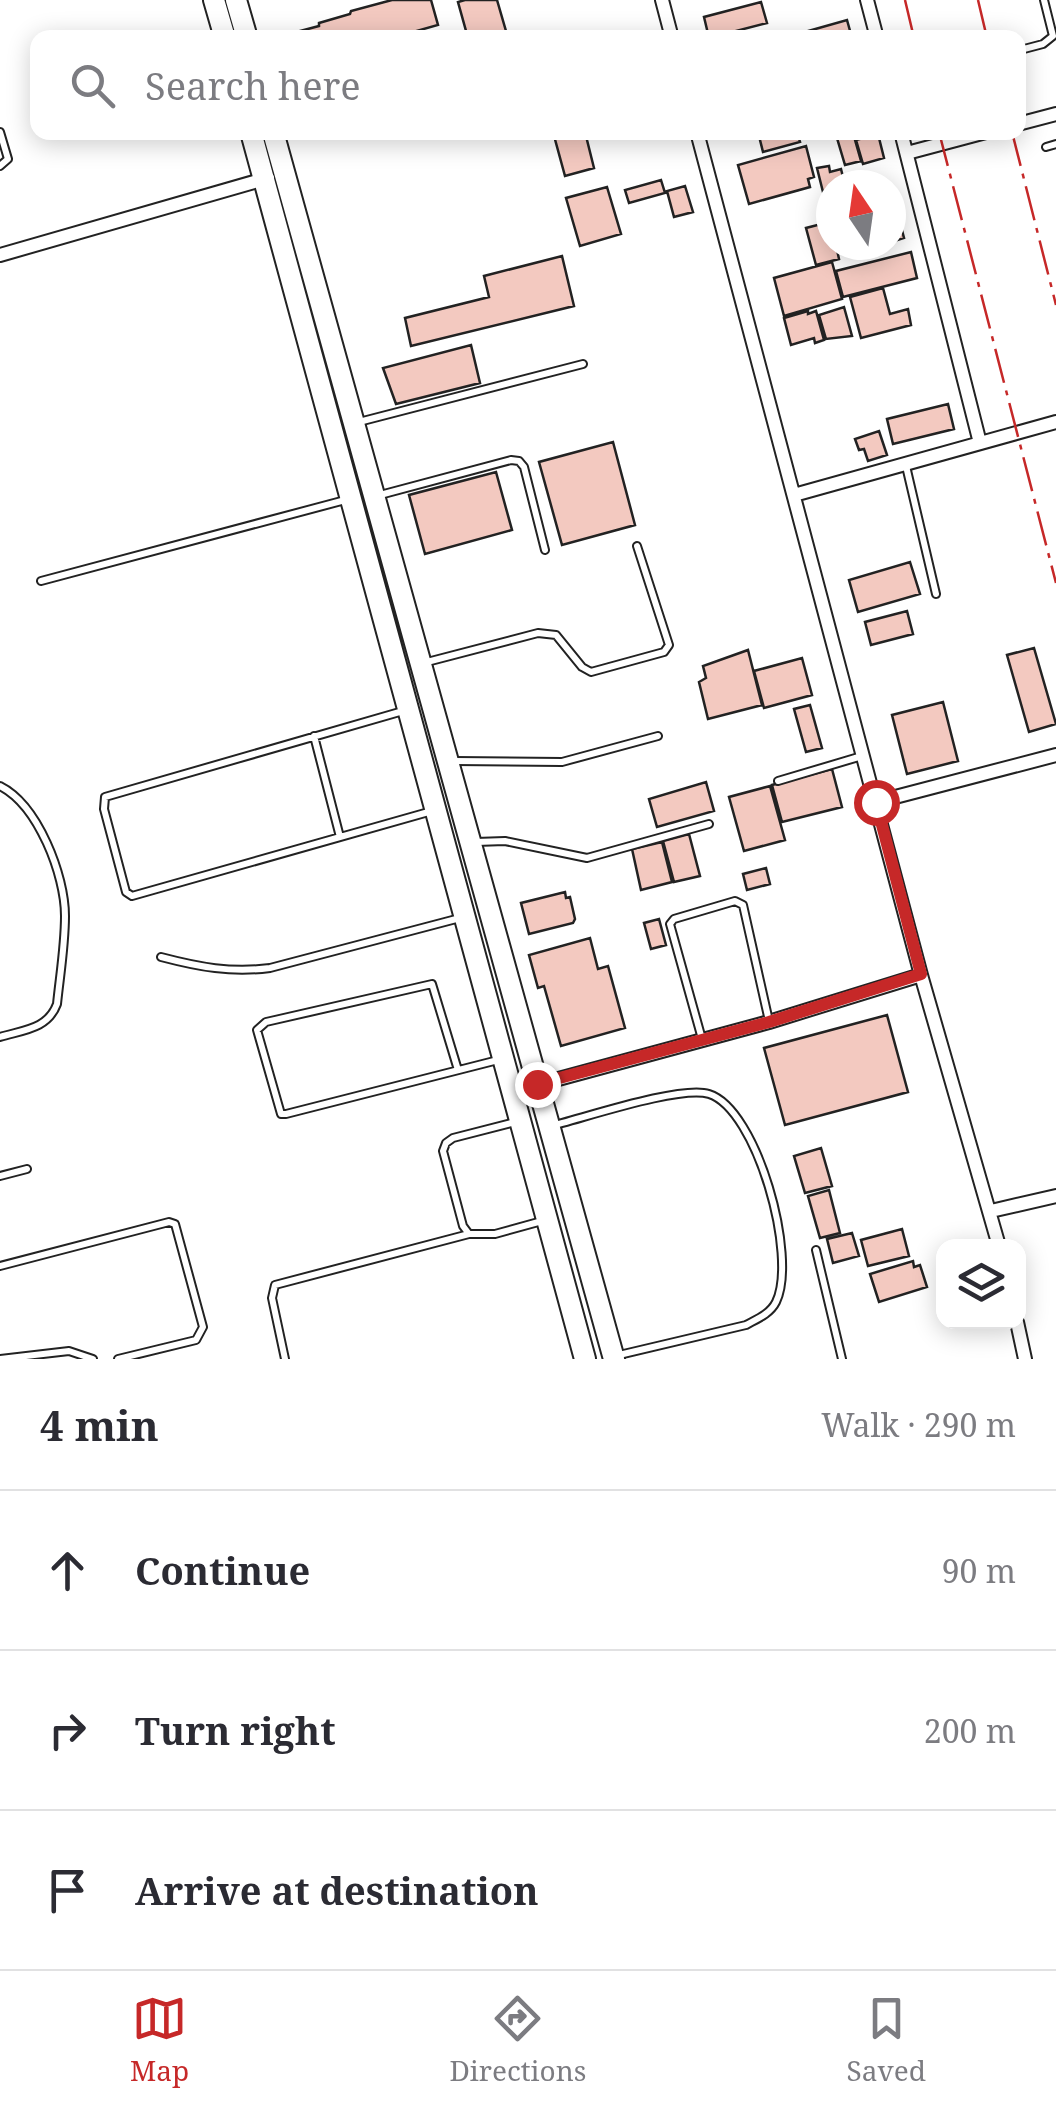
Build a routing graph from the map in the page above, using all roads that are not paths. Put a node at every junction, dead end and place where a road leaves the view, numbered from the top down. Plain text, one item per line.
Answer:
1 (214, 0) edge
2 (236, 0) edge
3 (662, 0) edge
4 (867, 0) edge
5 (1044, 0) edge
6 (222, 30) edge
7 (245, 30) edge
8 (670, 30) edge
9 (874, 30) edge
10 (1026, 49) edge
11 (1056, 114) edge
12 (1026, 122) edge
13 (0, 132) edge
14 (255, 140) edge
15 (273, 140) edge
16 (699, 140) edge
17 (903, 140) edge
18 (956, 140) edge
19 (1056, 144) edge
20 (1046, 146) dead end
21 (907, 153) junction
22 (0, 166) edge
23 (274, 176) junction
24 (0, 255) edge
25 (582, 364) dead end
26 (1056, 422) edge
27 (354, 424) junction
28 (980, 444) junction
29 (906, 464) junction
30 (794, 495) junction
31 (374, 497) junction
32 (350, 499) junction
33 (637, 546) dead end
34 (545, 550) dead end
35 (41, 581) dead end
36 (936, 594) dead end
37 (421, 664) junction
38 (409, 709) junction
39 (314, 736) junction
40 (658, 736) dead end
41 (1056, 755) edge
42 (864, 756) junction
43 (448, 761) junction
44 (778, 781) dead end
45 (0, 786) edge
46 (876, 802) junction
47 (436, 810) junction
48 (709, 824) dead end
49 (340, 837) junction
50 (470, 842) junction
51 (466, 916) junction
52 (161, 957) dead end
53 (921, 974) junction
54 (769, 1022) junction
55 (0, 1036) edge
56 (702, 1040) junction
57 (504, 1058) junction
58 (458, 1070) junction
59 (537, 1084) junction
60 (514, 1091) junction
61 (522, 1120) junction
62 (549, 1127) junction
63 (27, 1169) dead end
64 (0, 1176) edge
65 (1056, 1196) edge
66 (991, 1211) junction
67 (548, 1219) junction
68 (469, 1234) junction
69 (998, 1239) edge
70 (816, 1250) dead end
71 (0, 1266) edge
72 (1019, 1329) edge
73 (613, 1358) edge
74 (0, 1359) edge
75 (93, 1359) edge
76 (118, 1359) edge
77 (286, 1359) edge
78 (585, 1359) edge
79 (842, 1359) edge
80 (1026, 1359) edge

1 - 6 highway
2 - 7 highway
3 - 8 street
4 - 9 street
5 - 10 lane
11 - 12 street
13 - 22 lane
14 - 23 highway
15 - 23 highway
16 - 30 street
17 - 21 street
18 - 21 street
19 - 20 lane
21 - 28 street
23 - 24 street
23 - 27 highway
23 - 32 highway
25 - 27 lane
26 - 28 street
27 - 31 highway
28 - 29 street
29 - 30 street
29 - 36 lane
30 - 42 street
31 - 34 lane
31 - 37 highway
32 - 35 lane
32 - 38 highway
33 - 37 lane
37 - 43 highway
38 - 39 lane
38 - 47 highway
39 - 49 lane
39 - 49 lane
40 - 43 lane
41 - 46 street
42 - 44 lane
42 - 46 street
43 - 50 highway
45 - 55 lane
46 - 53 street
47 - 49 lane
47 - 51 highway
48 - 50 lane
50 - 59 highway
51 - 52 lane
51 - 57 highway
53 - 54 street
53 - 66 street
54 - 56 street
54 - 56 lane
56 - 59 street
57 - 58 lane
57 - 60 highway
58 - 58 lane
59 - 60 street
59 - 62 highway
60 - 61 highway
61 - 67 highway
61 - 68 lane
62 - 73 highway
62 - 73 lane
63 - 64 lane
65 - 66 street
66 - 69 street
67 - 68 lane
67 - 78 highway
68 - 77 lane
70 - 79 lane
71 - 76 lane
72 - 80 street
74 - 75 lane

